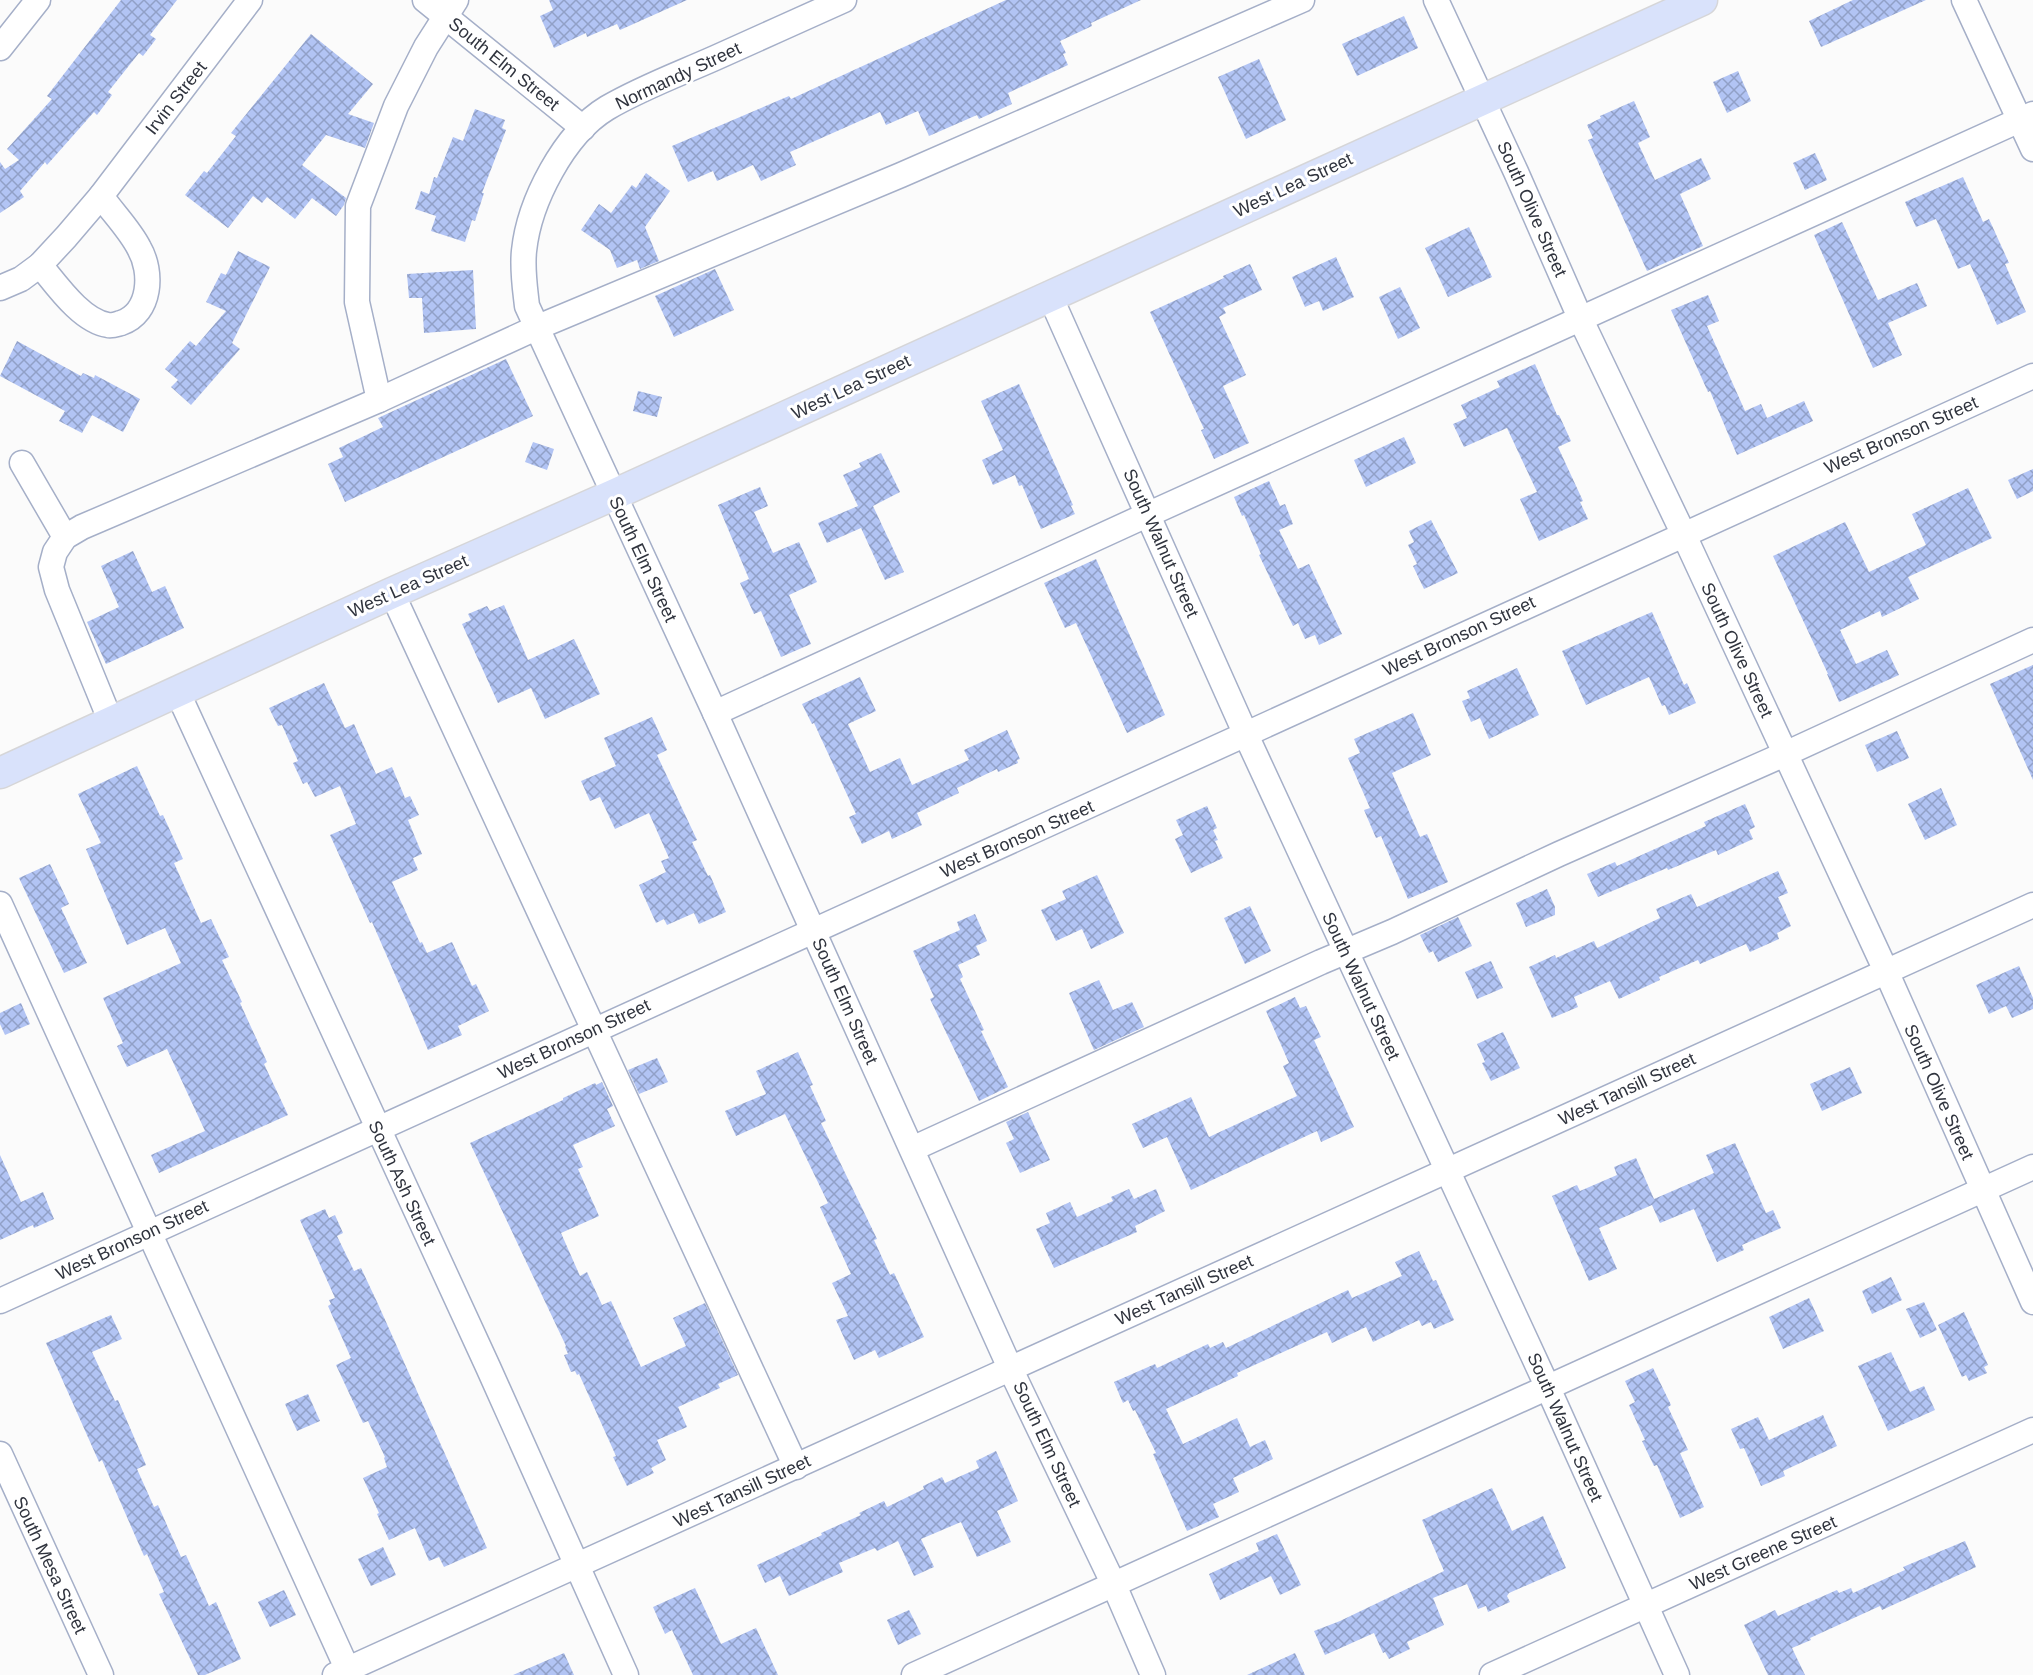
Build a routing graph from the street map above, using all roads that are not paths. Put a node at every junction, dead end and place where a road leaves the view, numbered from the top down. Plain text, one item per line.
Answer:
1 (38, 0) edge
2 (250, 0) edge
3 (425, 0) edge
4 (844, 0) edge
5 (1302, 0) edge
6 (1436, 0) edge
7 (1702, 0) edge
8 (1964, 0) edge
9 (451, 8) edge
10 (0, 48) edge
11 (1482, 98) junction
12 (2026, 117) edge
13 (583, 128) junction
14 (2033, 149) edge
15 (101, 196) junction
16 (40, 265) junction
17 (0, 288) edge
18 (1050, 296) junction
19 (1581, 320) junction
20 (538, 327) junction
21 (2033, 376) edge
22 (379, 400) junction
23 (22, 463) dead end
24 (613, 495) junction
25 (1149, 514) junction
26 (1683, 533) junction
27 (65, 537) junction
28 (392, 593) junction
29 (2033, 640) edge
30 (177, 691) junction
31 (715, 713) junction
32 (111, 722) junction
33 (1246, 735) junction
34 (1785, 754) junction
35 (0, 773) edge
36 (0, 904) edge
37 (2033, 905) edge
38 (813, 930) junction
39 (1345, 952) junction
40 (1886, 971) junction
41 (594, 1030) junction
42 (378, 1129) junction
43 (912, 1149) junction
44 (2033, 1167) edge
45 (1448, 1171) junction
46 (1982, 1190) junction
47 (149, 1232) junction
48 (0, 1301) edge
49 (2033, 1302) edge
50 (1010, 1368) junction
51 (1548, 1388) junction
52 (2033, 1430) edge
53 (0, 1454) edge
54 (796, 1467) junction
55 (576, 1567) junction
56 (1114, 1585) junction
57 (1645, 1605) junction
58 (344, 1673) edge
59 (101, 1675) edge
60 (626, 1675) edge
61 (914, 1675) edge
62 (1153, 1675) edge
63 (1492, 1675) edge
64 (1677, 1675) edge

1 - 10 street
2 - 15 street, Irvin Street
3 - 9 street, South Elm Street
4 - 13 street, Normandy Street
5 - 20 street
6 - 11 street, South Olive Street
7 - 11 main road, West Lea Street
8 - 12 street
9 - 13 street, South Elm Street
9 - 22 street
11 - 18 main road, West Lea Street
11 - 19 street, South Olive Street
12 - 14 street
12 - 19 street
13 - 20 street, Normandy Street
15 - 16 street, Irvin Street
15 - 16 street
16 - 17 street, Irvin Street
18 - 24 main road, West Lea Street
18 - 25 street, South Walnut Street
19 - 25 street
19 - 26 street, South Olive Street
20 - 22 street
20 - 24 street, South Elm Street
21 - 26 street, West Bronson Street
22 - 27 street
23 - 27 street
24 - 28 main road, West Lea Street
24 - 31 street, South Elm Street
25 - 31 street
25 - 33 street, South Walnut Street
26 - 33 street, West Bronson Street
26 - 34 street, South Olive Street
27 - 32 street
28 - 30 main road, West Lea Street
28 - 41 street
29 - 34 street
30 - 32 main road, West Lea Street
30 - 42 street, South Ash Street
31 - 38 street, South Elm Street
32 - 35 main road, West Lea Street
33 - 38 street, West Bronson Street
33 - 39 street, South Walnut Street
34 - 39 street
34 - 40 street, South Olive Street
36 - 47 street
37 - 40 street, West Tansill Street
38 - 41 street, West Bronson Street
38 - 43 street, South Elm Street
39 - 43 street
39 - 45 street, South Walnut Street
40 - 45 street, West Tansill Street
40 - 46 street, South Olive Street
41 - 42 street, West Bronson Street
41 - 54 street
42 - 47 street, West Bronson Street
42 - 55 street, South Ash Street
43 - 50 street, South Elm Street
44 - 46 street
45 - 50 street, West Tansill Street
45 - 51 street, South Walnut Street
46 - 49 street, South Olive Street
46 - 51 street
47 - 48 street, West Bronson Street
47 - 58 street
50 - 54 street, West Tansill Street
50 - 56 street, South Elm Street
51 - 56 street
51 - 57 street, South Walnut Street
52 - 57 street, West Greene Street
53 - 59 street, South Mesa Street
54 - 55 street, West Tansill Street
55 - 58 street, West Tansill Street
55 - 60 street, South Ash Street
56 - 61 street
56 - 62 street, South Elm Street
57 - 63 street, West Greene Street
57 - 64 street, South Walnut Street

